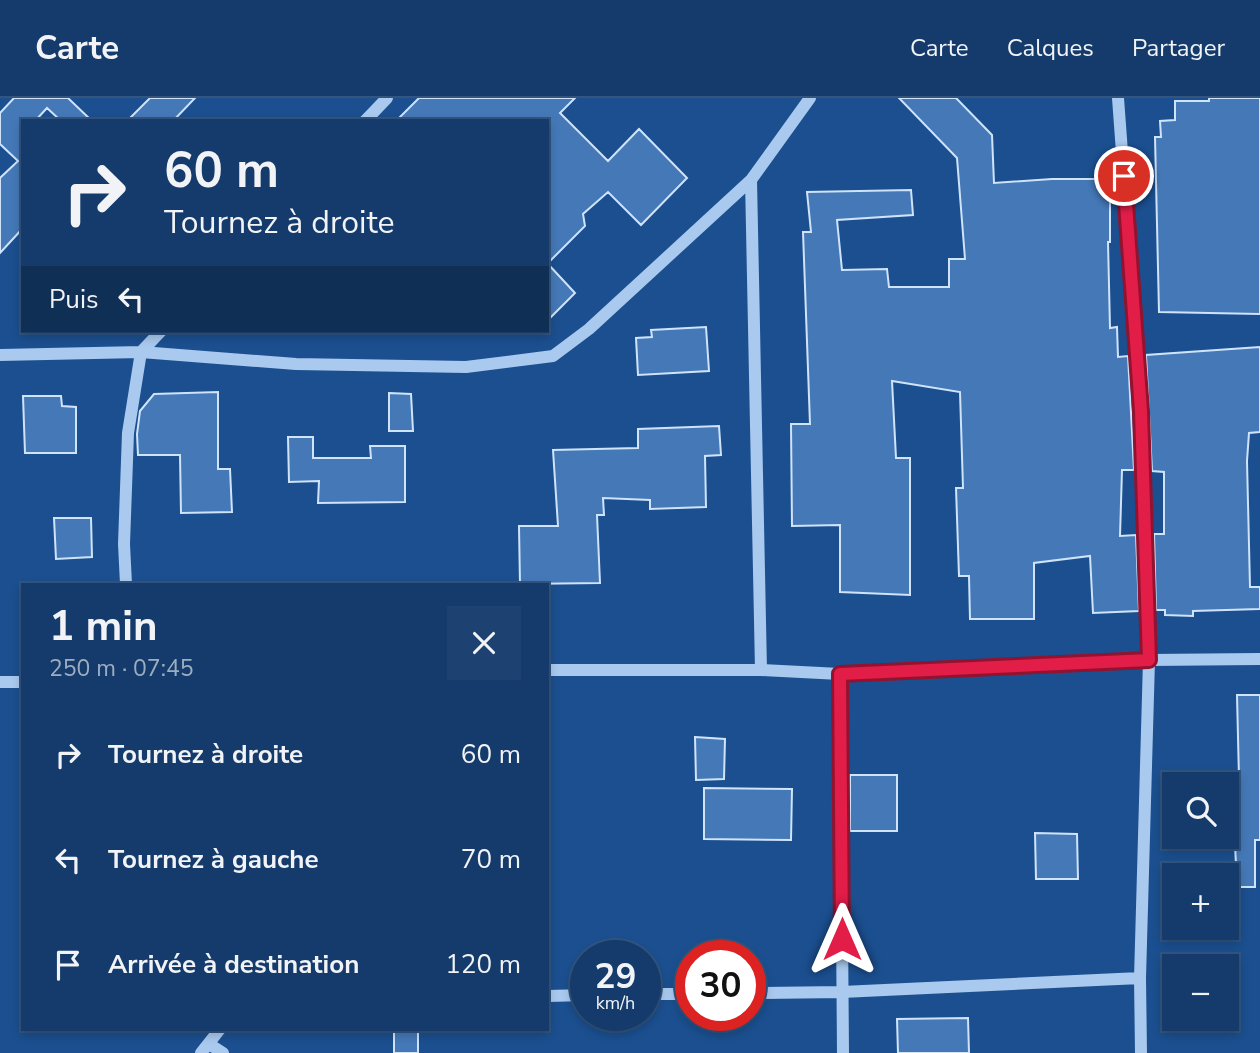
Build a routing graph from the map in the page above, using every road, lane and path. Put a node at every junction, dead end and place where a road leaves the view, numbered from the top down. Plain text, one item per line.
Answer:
1 (387, 98) edge
2 (810, 98) edge
3 (1118, 98) edge
4 (367, 119) edge
5 (751, 180) junction
6 (160, 333) edge
7 (141, 352) junction
8 (0, 355) edge
9 (125, 583) edge
10 (1260, 659) edge
11 (1149, 660) junction
12 (549, 670) edge
13 (761, 670) junction
14 (840, 674) junction
15 (0, 682) edge
16 (21, 682) edge
17 (1140, 978) junction
18 (842, 992) junction
19 (766, 993) edge
20 (570, 995) edge
21 (549, 996) edge
22 (218, 1031) edge
23 (205, 1049) edge
24 (223, 1053) edge
25 (843, 1053) edge
26 (1141, 1053) edge

1 - 4 street
2 - 5 street
3 - 11 street
5 - 7 street
5 - 13 street
6 - 7 street
7 - 8 street
7 - 9 street
10 - 11 street
11 - 14 street
11 - 17 street
12 - 13 street
13 - 14 street
14 - 18 street
15 - 16 street
17 - 18 street
17 - 26 street
18 - 19 street
18 - 25 street
20 - 21 street
22 - 23 street
23 - 24 street

